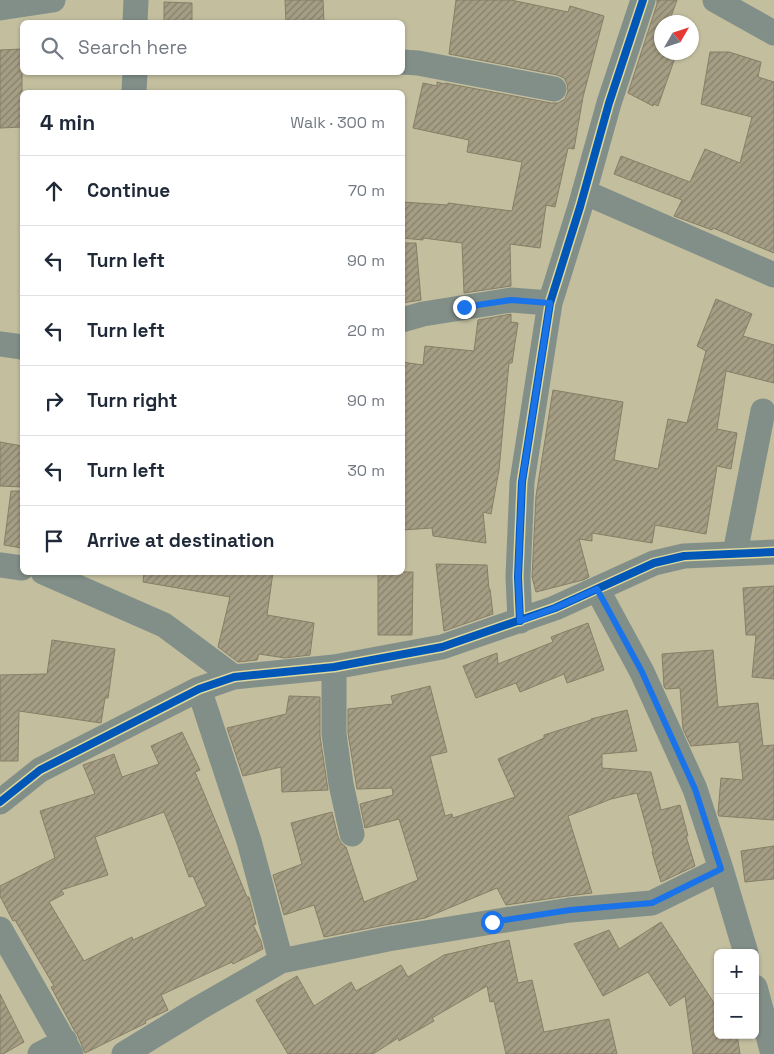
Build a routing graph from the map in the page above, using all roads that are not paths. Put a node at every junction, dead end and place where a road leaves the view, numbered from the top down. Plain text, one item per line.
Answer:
1 (53, 0) edge
2 (136, 0) edge
3 (643, 0) edge
4 (715, 0) edge
5 (0, 8) edge
6 (136, 20) edge
7 (774, 32) edge
8 (405, 62) edge
9 (135, 75) edge
10 (554, 89) dead end
11 (134, 90) edge
12 (584, 192) junction
13 (774, 275) edge
14 (550, 303) junction
15 (405, 319) edge
16 (0, 344) edge
17 (20, 347) edge
18 (763, 411) dead end
19 (774, 552) edge
20 (736, 553) junction
21 (0, 564) edge
22 (20, 568) edge
23 (50, 575) edge
24 (597, 589) junction
25 (520, 621) junction
26 (334, 667) junction
27 (234, 677) junction
28 (198, 689) junction
29 (0, 802) edge
30 (352, 834) dead end
31 (721, 869) junction
32 (0, 928) edge
33 (745, 949) edge
34 (281, 961) junction
35 (757, 994) edge
36 (68, 1048) edge
37 (40, 1054) edge
38 (124, 1054) edge
39 (774, 1054) edge

1 - 5 street
2 - 6 street
3 - 12 street
4 - 7 street
8 - 10 street
9 - 11 street
12 - 13 street
12 - 14 street
14 - 15 street
14 - 25 street
16 - 17 street
18 - 20 street
19 - 20 street
20 - 24 street
21 - 22 street
23 - 27 street
24 - 25 street
24 - 31 street
25 - 26 street
26 - 27 street
26 - 30 street
27 - 28 street
28 - 29 street
28 - 34 street
31 - 33 street
31 - 34 street
32 - 36 street
34 - 38 street
35 - 39 street
36 - 37 street

